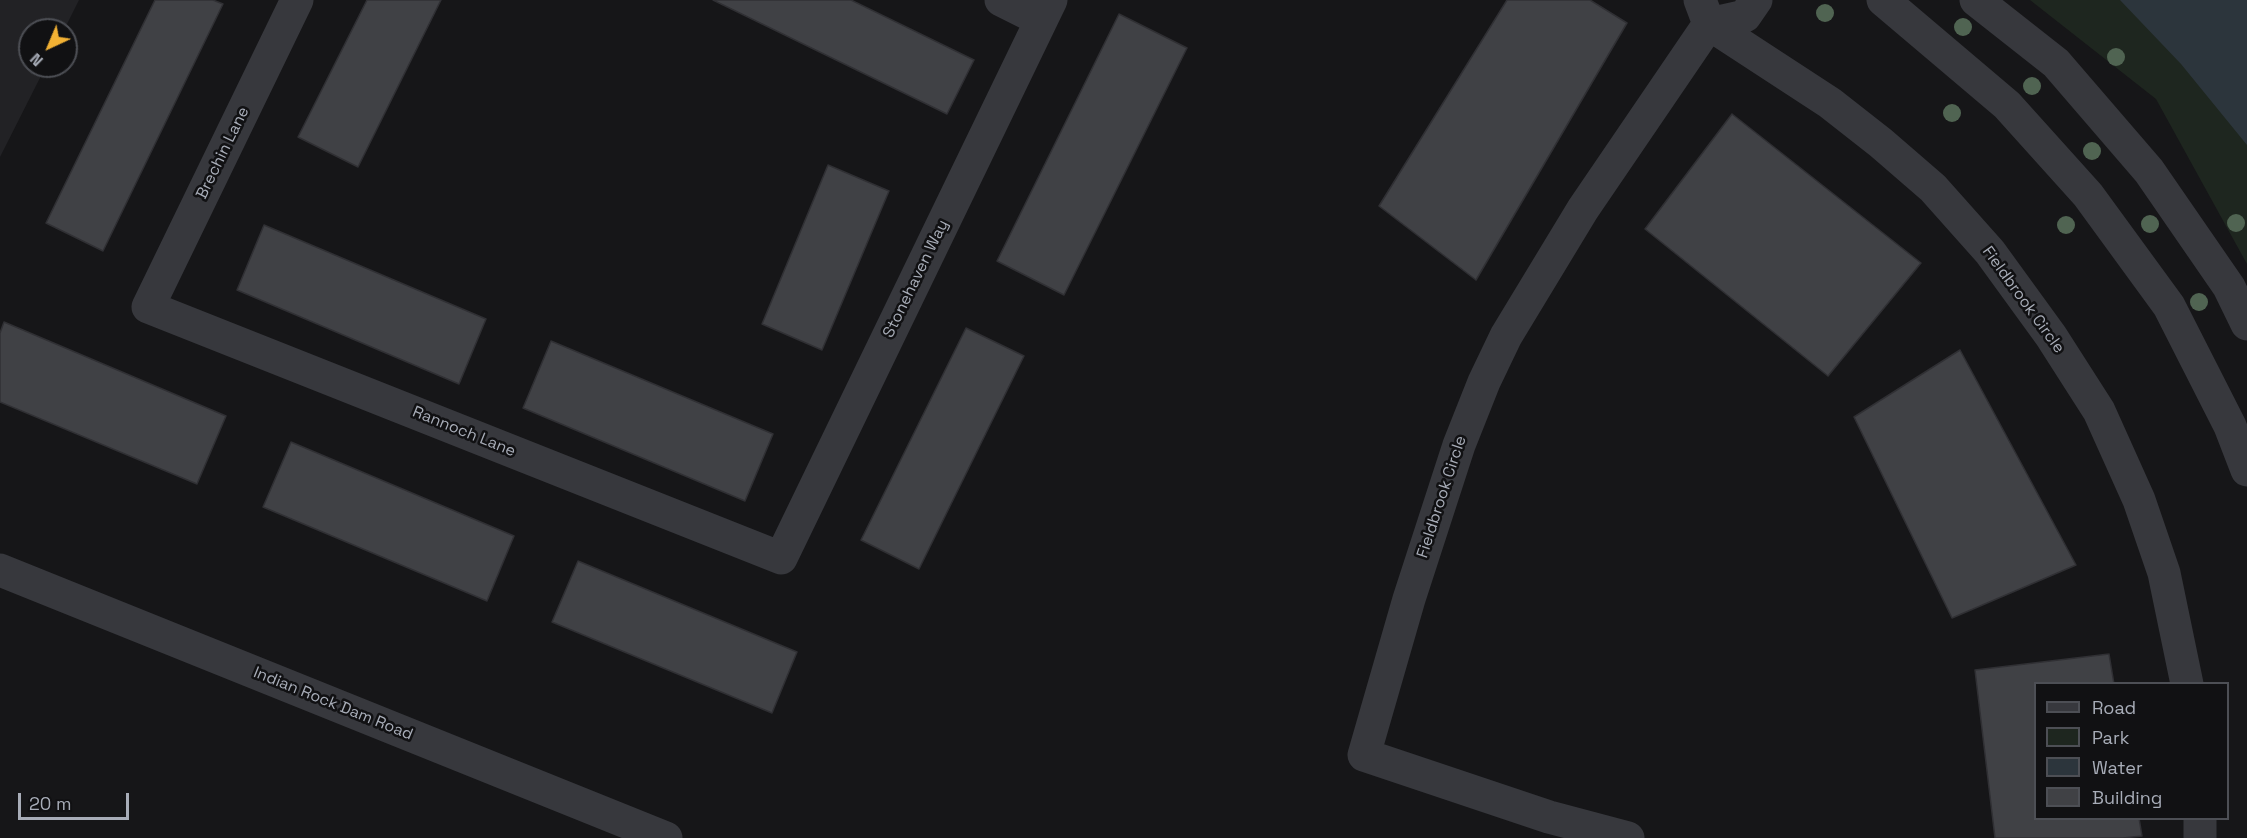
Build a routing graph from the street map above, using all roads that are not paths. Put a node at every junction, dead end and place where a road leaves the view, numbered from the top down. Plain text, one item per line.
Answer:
1 (297, 0) edge
2 (1001, 0) edge
3 (1756, 0) edge
4 (1883, 0) edge
5 (1976, 0) edge
6 (1046, 10) edge
7 (1705, 12) edge
8 (148, 307) joint
9 (2247, 324) edge
10 (2247, 470) edge
11 (781, 558) joint
12 (0, 570) edge
13 (2187, 682) edge
14 (2200, 820) edge
15 (666, 838) edge
16 (1628, 838) edge
17 (2200, 838) edge

1 - 8 street, Brechin Lane
2 - 6 street
3 - 7 street
4 - 10 street
5 - 9 street
6 - 11 street, Stonehaven Way
7 - 13 street, Fieldbrook Circle
7 - 16 street, Fieldbrook Circle
8 - 11 street, Rannoch Lane
12 - 15 street, Indian Rock Dam Road
14 - 17 street

